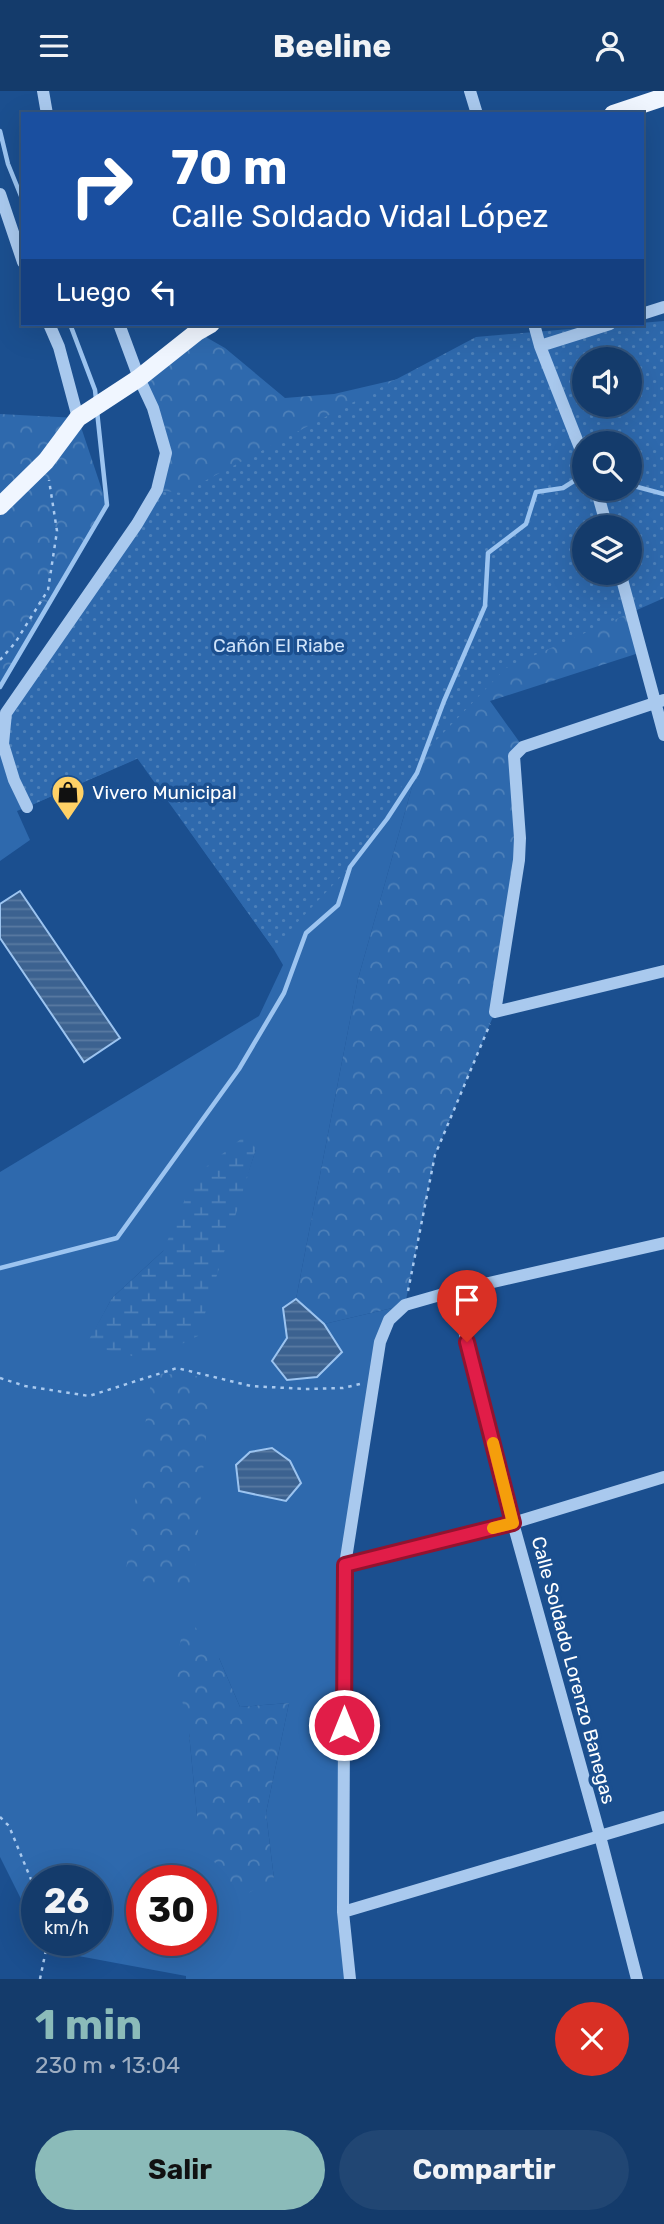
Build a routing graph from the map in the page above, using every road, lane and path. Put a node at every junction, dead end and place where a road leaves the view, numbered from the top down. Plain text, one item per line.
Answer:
1 (43, 91) edge
2 (470, 91) edge
3 (664, 97) edge
4 (47, 112) edge
5 (476, 112) edge
6 (620, 112) edge
7 (0, 194) edge
8 (21, 257) edge
9 (664, 307) edge
10 (644, 313) edge
11 (50, 326) edge
12 (120, 326) edge
13 (208, 326) edge
14 (535, 326) edge
15 (604, 326) edge
16 (540, 346) junction
17 (134, 381) junction
18 (85, 414) junction
19 (574, 431) edge
20 (46, 461) junction
21 (0, 506) edge
22 (624, 585) edge
23 (0, 660) edge
24 (660, 701) edge
25 (664, 735) edge
26 (27, 807) dead end
27 (664, 971) edge
28 (495, 1012) junction
29 (664, 1243) edge
30 (454, 1291) junction
31 (405, 1305) junction
32 (0, 1378) edge
33 (374, 1381) junction
34 (664, 1477) edge
35 (513, 1523) junction
36 (345, 1565) junction
37 (0, 1817) edge
38 (664, 1817) edge
39 (600, 1836) junction
40 (25, 1865) edge
41 (343, 1912) junction
42 (45, 1956) edge
43 (40, 1979) edge
44 (350, 1979) edge
45 (637, 1979) edge

1 - 4 street
2 - 5 street
3 - 6 main road
7 - 8 street
9 - 10 street
11 - 18 street
12 - 17 street
13 - 17 main road
14 - 16 street
15 - 16 street
16 - 19 street
17 - 18 main road
17 - 26 street
18 - 20 main road
20 - 21 main road
20 - 23 path
22 - 24 street
24 - 25 street
24 - 28 street
27 - 28 street
28 - 31 path
29 - 30 street
30 - 31 street
30 - 35 street, Calle Soldado Lorenzo Banegas
31 - 33 street
32 - 33 path
33 - 36 street
34 - 35 street
35 - 36 street
35 - 39 street, Calle Soldado Lorenzo Banegas
36 - 41 street
37 - 40 path
38 - 39 street
39 - 41 street
39 - 45 street, Calle Soldado Lorenzo Banegas
41 - 44 street
42 - 43 path

